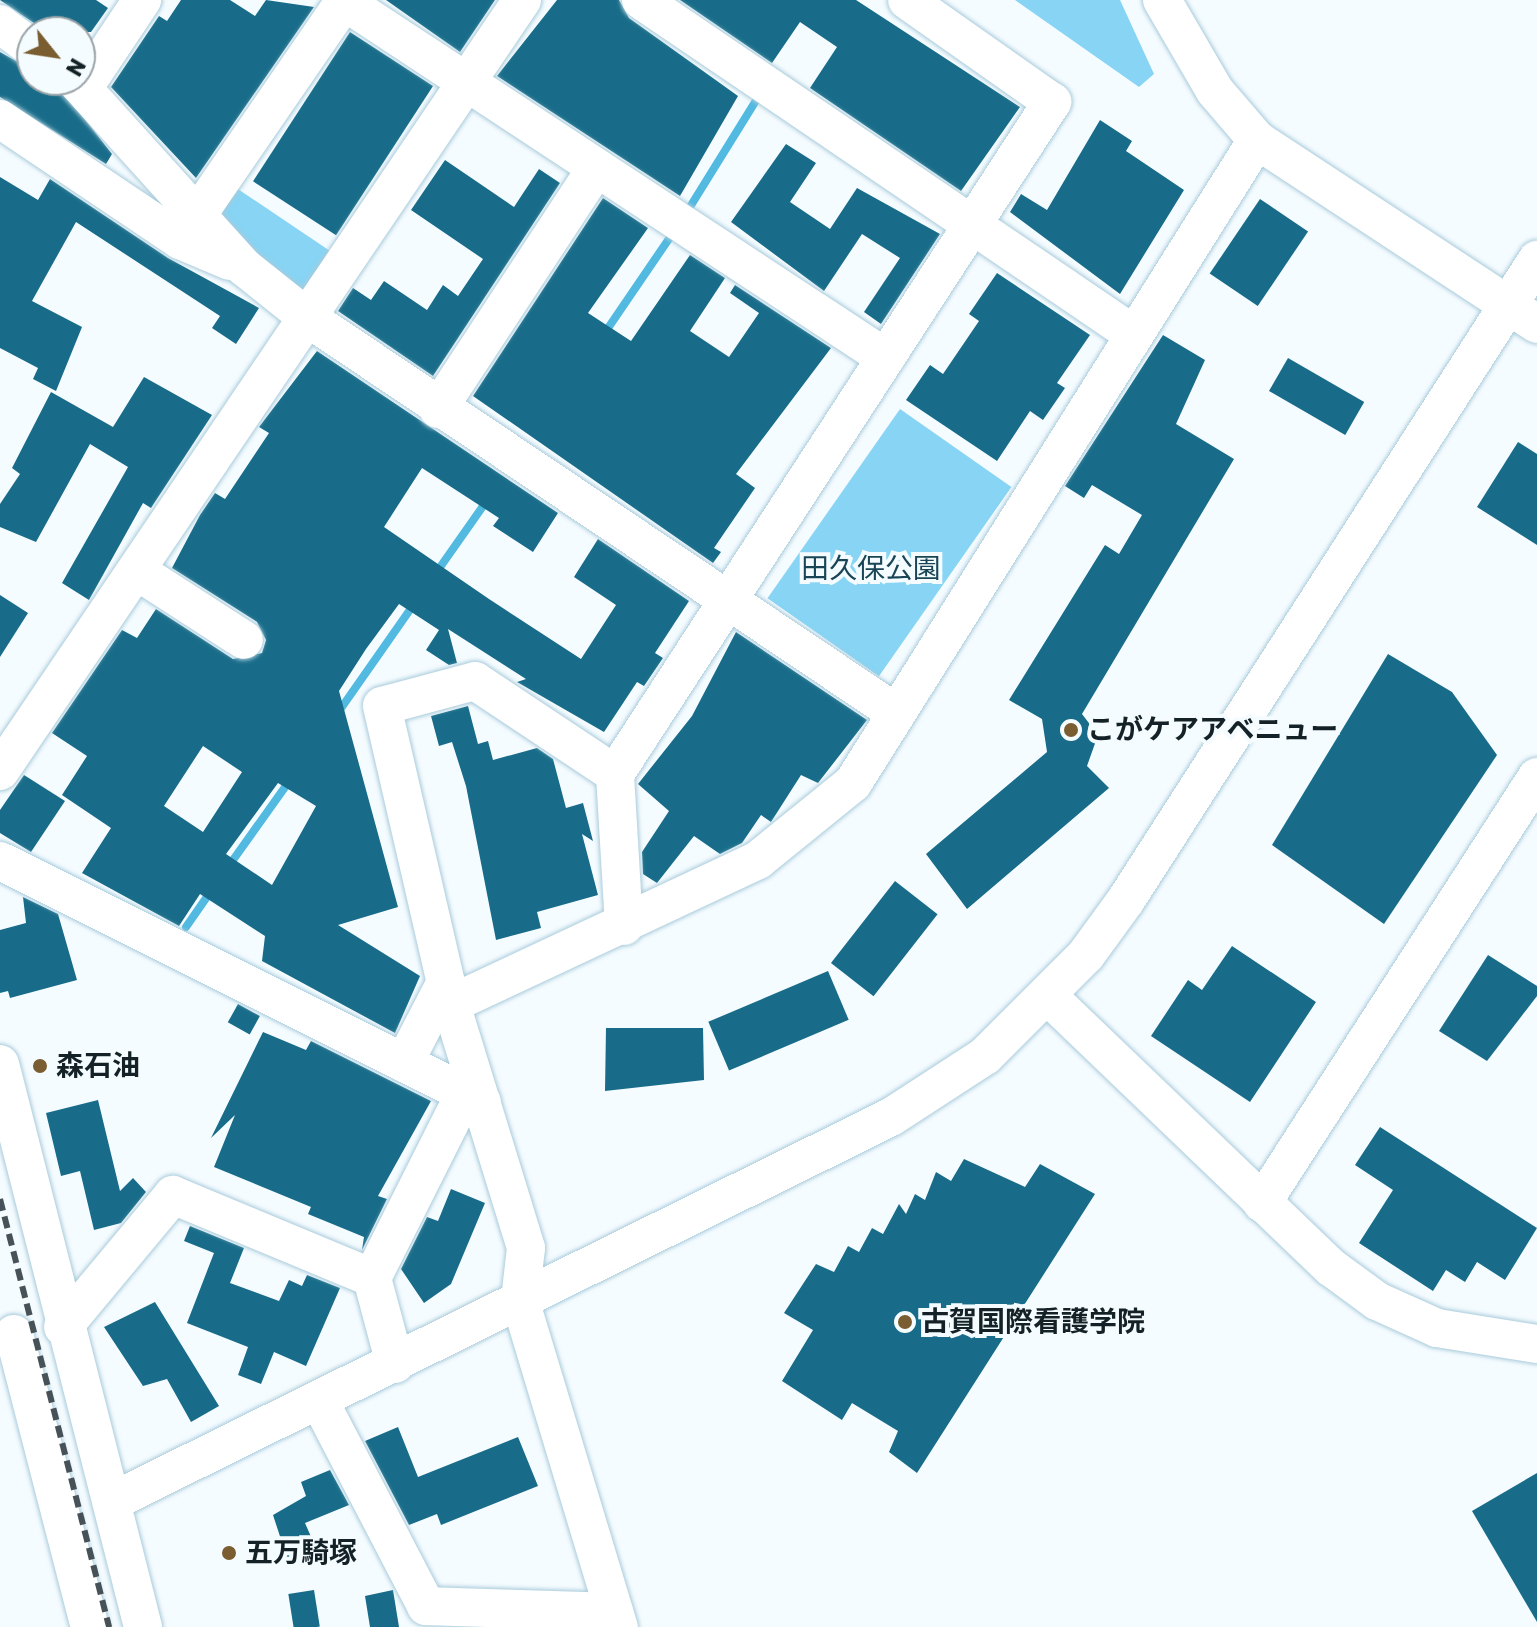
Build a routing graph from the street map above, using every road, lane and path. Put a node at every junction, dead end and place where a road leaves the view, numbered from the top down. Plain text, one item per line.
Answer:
1 (142, 0) edge
2 (522, 0) edge
3 (641, 0) edge
4 (907, 0) edge
5 (1162, 0) edge
6 (343, 1) edge
7 (96, 61) edge
8 (466, 83) junction
9 (90, 96) edge
10 (0, 119) edge
11 (1257, 140) junction
12 (595, 170) junction
13 (196, 217) junction
14 (972, 225) junction
15 (1537, 260) edge
16 (244, 267) junction
17 (1523, 315) edge
18 (308, 318) junction
19 (1133, 334) junction
20 (886, 358) junction
21 (438, 409) junction
22 (137, 571) junction
23 (729, 599) junction
24 (244, 640) dead end
25 (896, 713) junction
26 (0, 771) edge
27 (615, 774) junction
28 (1537, 777) edge
29 (0, 861) edge
30 (624, 926) junction
31 (449, 993) junction
32 (1048, 996) junction
33 (404, 1063) junction
34 (0, 1064) edge
35 (474, 1097) junction
36 (1262, 1203) junction
37 (372, 1278) junction
38 (520, 1300) junction
39 (63, 1327) junction
40 (14, 1334) dead end
41 (1537, 1344) edge
42 (395, 1364) junction
43 (320, 1402) junction
44 (115, 1500) junction
45 (616, 1619) edge
46 (90, 1627) edge
47 (143, 1627) edge

1 - 7 street
2 - 8 street
3 - 14 street
4 - 14 street
5 - 11 street
6 - 8 street
6 - 13 street
8 - 12 street
8 - 18 street
9 - 13 street
10 - 16 street
11 - 17 street
11 - 19 street
12 - 20 street
12 - 21 street
13 - 16 street
14 - 19 street
14 - 20 street
15 - 17 street
16 - 18 street
17 - 32 street
18 - 21 street
18 - 22 street
19 - 25 street
20 - 23 street
21 - 23 street
22 - 24 street
22 - 26 street
23 - 25 street
23 - 27 street
25 - 30 street
27 - 30 street
27 - 31 street
28 - 36 street
29 - 33 street
30 - 31 street
31 - 33 street
31 - 35 street
32 - 36 street
32 - 38 street
33 - 35 street
34 - 39 street
35 - 37 street
35 - 38 street
36 - 41 street
37 - 39 street
37 - 42 street
38 - 42 street
38 - 45 street
39 - 44 street
40 - 46 street
42 - 43 street
43 - 44 street
43 - 45 street
44 - 47 street

